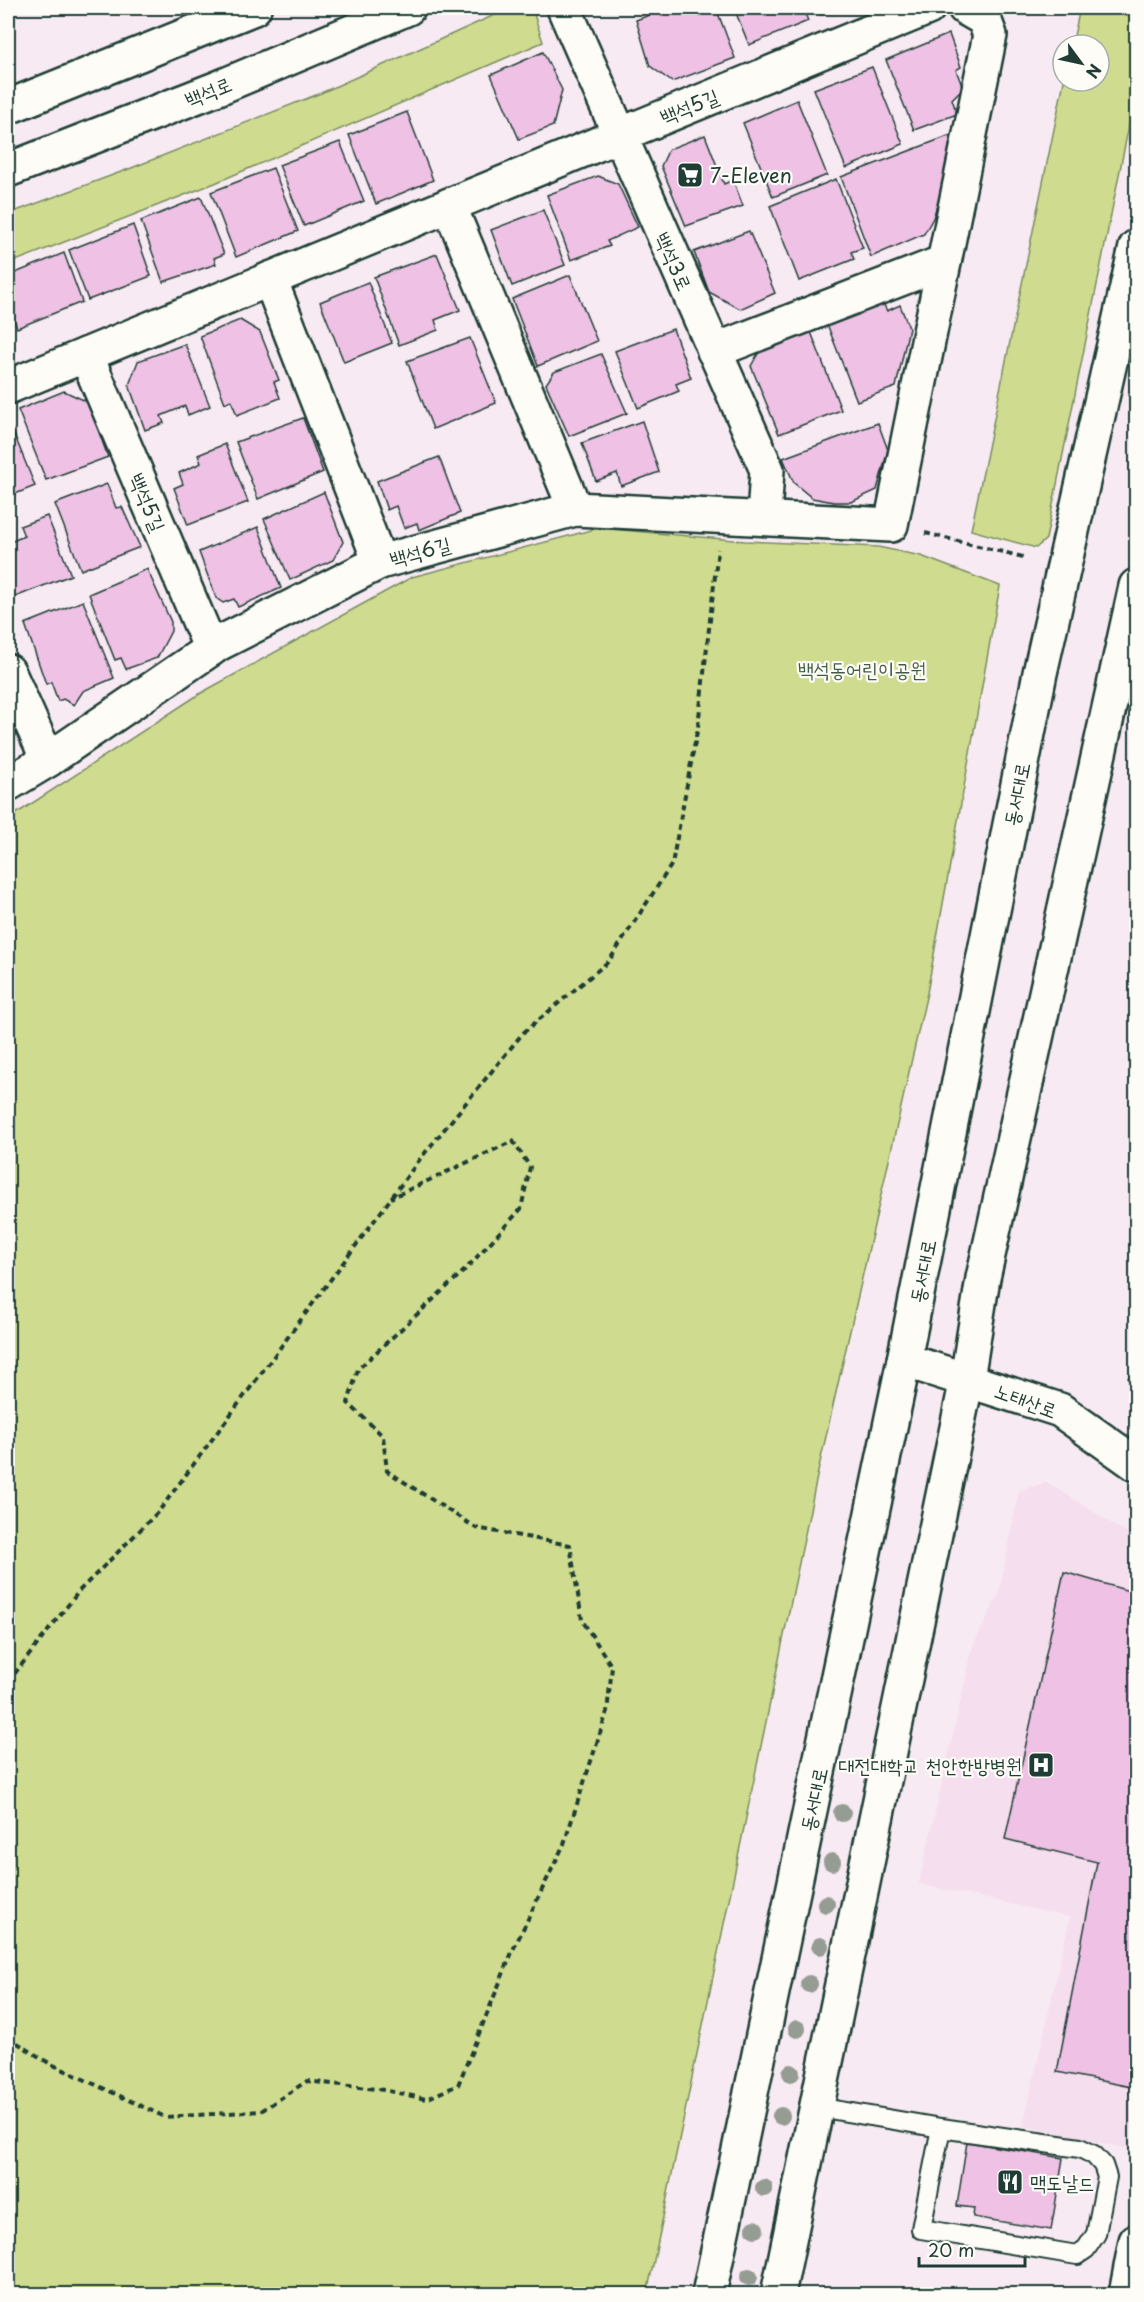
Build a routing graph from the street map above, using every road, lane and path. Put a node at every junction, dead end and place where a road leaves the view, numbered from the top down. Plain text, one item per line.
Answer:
1 (254, 8) edge
2 (408, 8) edge
3 (564, 8) edge
4 (928, 8) edge
5 (964, 8) edge
6 (8, 107) edge
7 (619, 135) junction
8 (8, 170) edge
9 (449, 205) junction
10 (1137, 247) edge
11 (944, 262) junction
12 (270, 279) junction
13 (714, 351) junction
14 (86, 355) junction
15 (8, 387) edge
16 (575, 509) junction
17 (722, 517) junction
18 (764, 518) junction
19 (891, 525) junction
20 (1023, 557) dead end
21 (380, 562) junction
22 (1137, 586) edge
23 (211, 649) junction
24 (8, 671) edge
25 (48, 760) junction
26 (8, 784) edge
27 (391, 1198) junction
28 (904, 1360) junction
29 (967, 1379) junction
30 (1137, 1464) edge
31 (8, 1682) edge
32 (8, 2037) edge
33 (817, 2107) junction
34 (940, 2128) junction
35 (1137, 2241) edge
36 (709, 2295) edge
37 (778, 2295) edge
38 (1126, 2295) edge

1 - 6 street
2 - 8 street, 백석로
3 - 7 street, 백석3로
4 - 7 street, 백석5길
5 - 11 street
7 - 9 street, 백석5길
7 - 13 street, 백석3로
9 - 12 street, 백석5길
9 - 16 street
10 - 28 street, 동서대로
11 - 13 street
11 - 19 street
12 - 14 street, 백석5길
12 - 21 street
13 - 18 street, 백석3로
14 - 15 street, 백석5길
14 - 23 street, 백석5길
16 - 17 street, 백석6길
16 - 21 street, 백석6길
17 - 18 street, 백석6길
17 - 27 path
18 - 19 street, 백석6길
19 - 20 path
21 - 23 street, 백석6길
22 - 29 street
23 - 25 street, 백석6길
24 - 25 street
25 - 26 street, 백석6길
27 - 31 path
27 - 32 path
28 - 29 street, 노태산로
28 - 36 street, 동서대로
29 - 30 street, 노태산로
29 - 33 street
33 - 34 lane
33 - 37 street
34 - 34 lane
35 - 38 street

